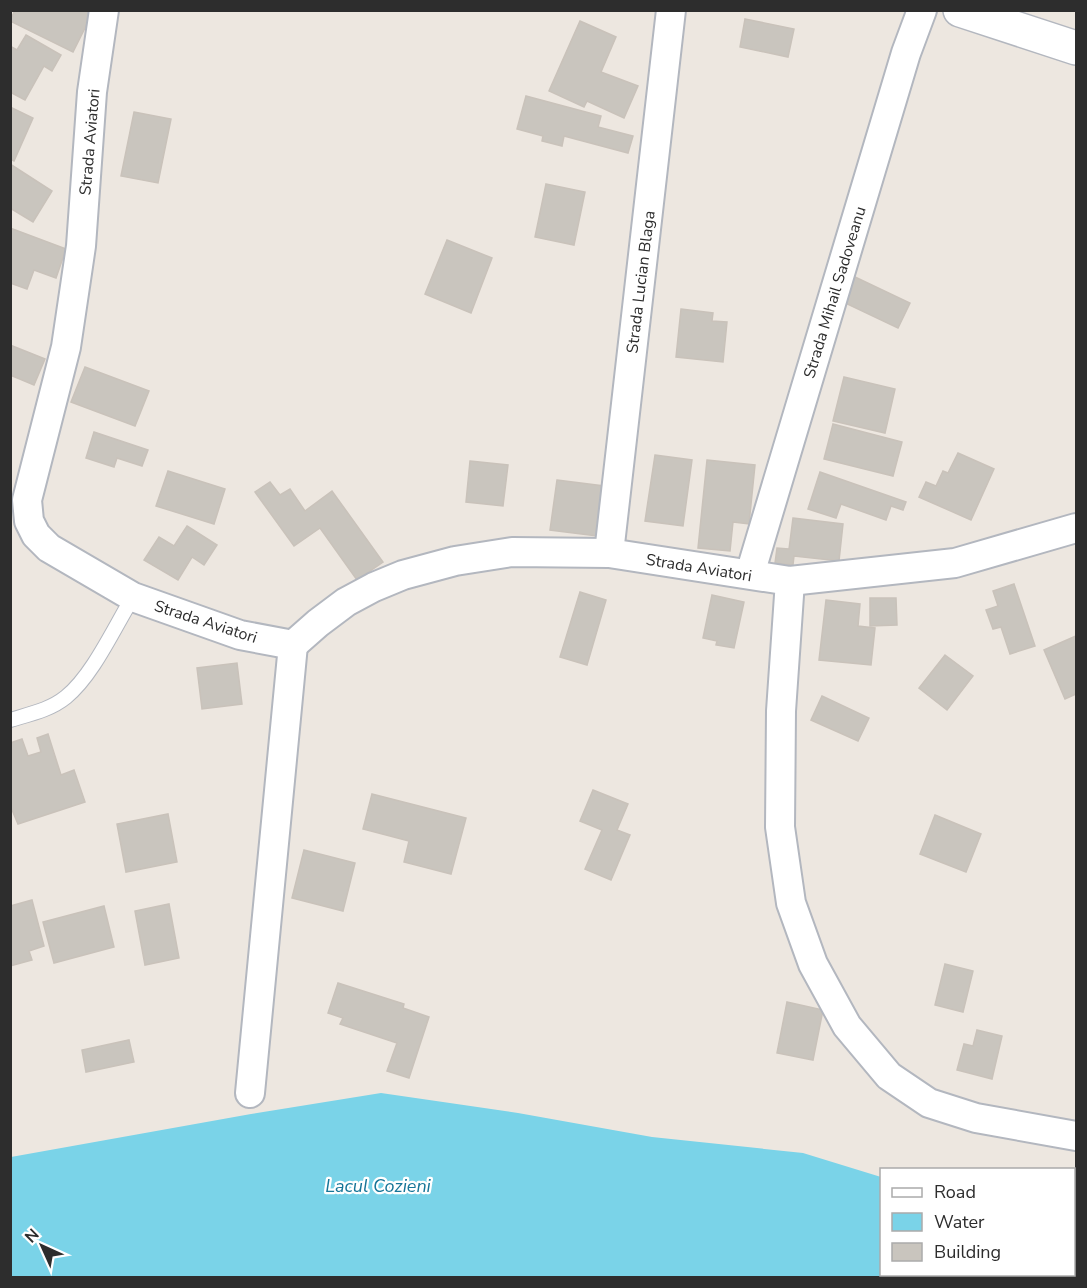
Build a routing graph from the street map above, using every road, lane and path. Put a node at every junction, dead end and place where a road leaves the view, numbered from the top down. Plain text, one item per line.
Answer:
1 (104, 10) edge
2 (671, 10) edge
3 (922, 10) edge
4 (960, 10) edge
5 (1077, 48) edge
6 (1077, 528) edge
7 (609, 553) junction
8 (750, 574) junction
9 (790, 581) junction
10 (133, 597) junction
11 (293, 645) junction
12 (10, 720) edge
13 (250, 1093) dead end
14 (1077, 1136) edge

1 - 10 street, Strada Aviatori
2 - 7 street, Strada Lucian Blaga
3 - 8 street, Strada Mihail Sadoveanu
4 - 5 main road
6 - 9 street, Strada Aviatori
7 - 8 street, Strada Aviatori
7 - 11 street, Strada Aviatori
8 - 9 street, Strada Aviatori
9 - 14 street
10 - 11 street, Strada Aviatori
10 - 12 lane
11 - 13 street

